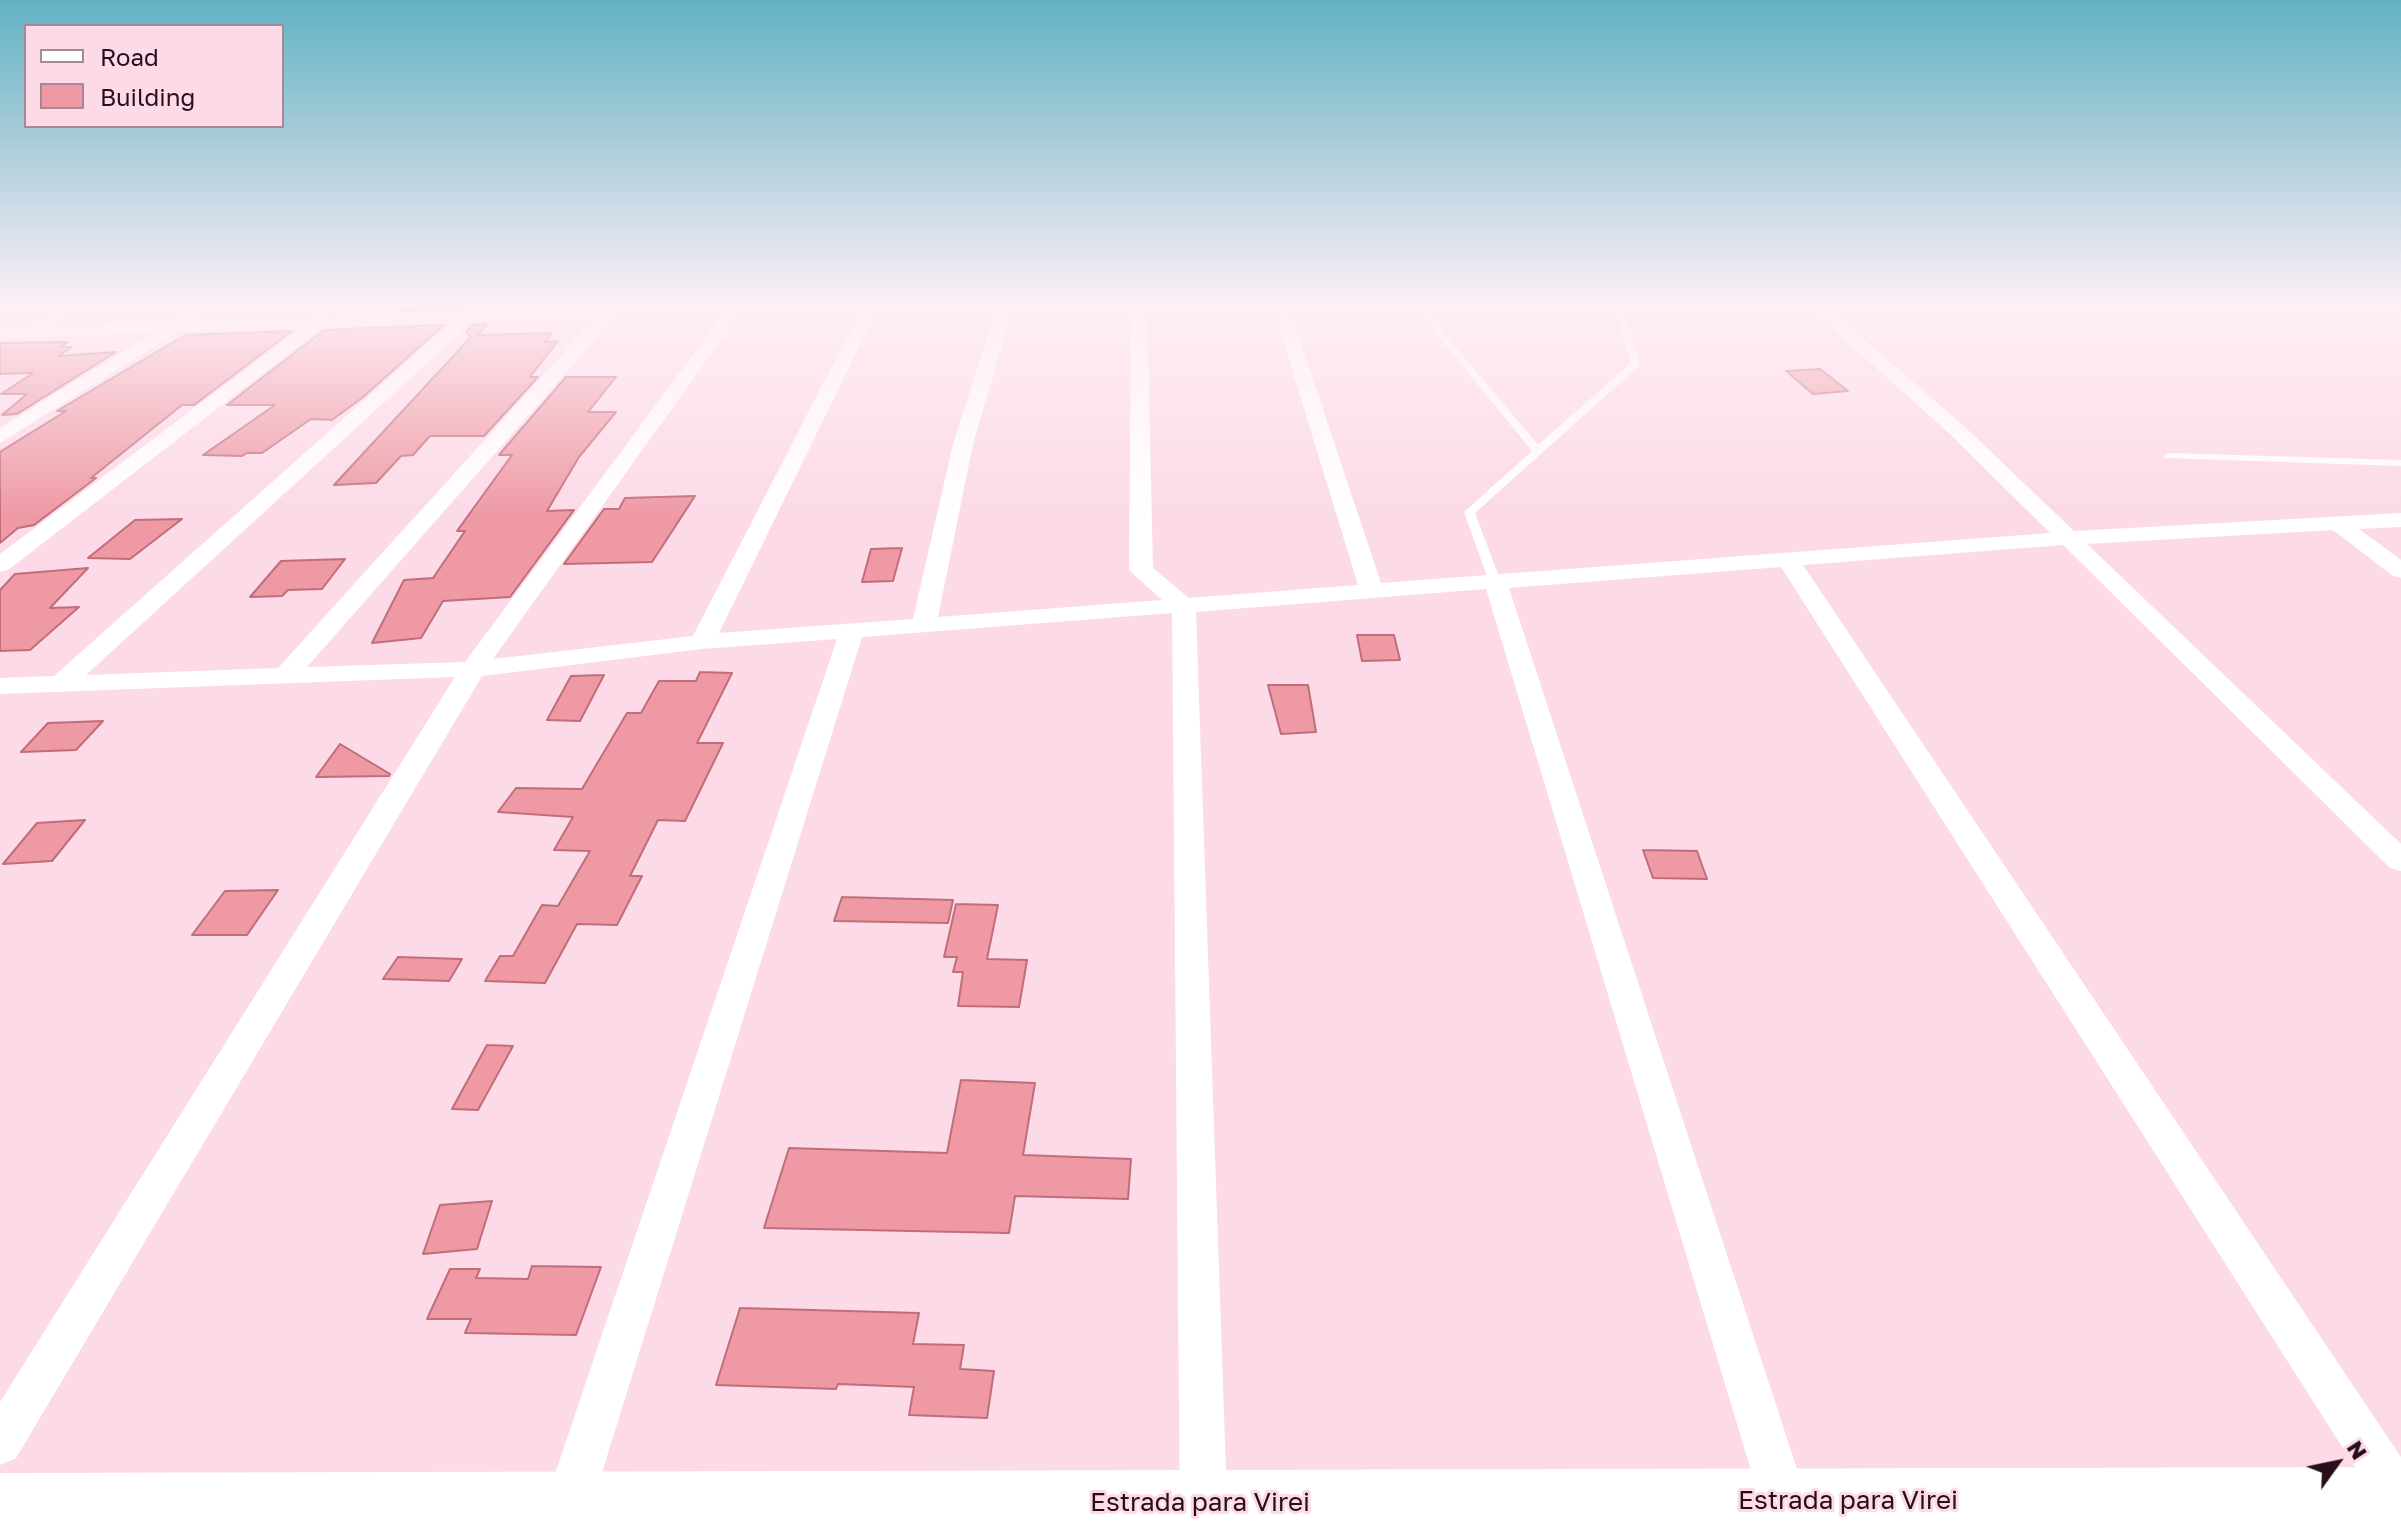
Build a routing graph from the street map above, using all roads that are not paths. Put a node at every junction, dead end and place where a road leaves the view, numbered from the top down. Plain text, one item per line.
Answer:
1 (99, 375) edge
2 (250, 375) edge
3 (403, 375) edge
4 (555, 375) edge
5 (687, 375) edge
6 (836, 375) edge
7 (984, 375) edge
8 (1140, 375) edge
9 (1303, 375) edge
10 (1475, 375) edge
11 (1623, 375) edge
12 (1894, 375) edge
13 (0, 437) edge
14 (1538, 451) junction
15 (2169, 456) dead end
16 (2401, 463) edge
17 (2401, 520) edge
18 (2336, 522) junction
19 (2069, 538) junction
20 (1788, 560) junction
21 (0, 565) edge
22 (2401, 571) edge
23 (1495, 582) junction
24 (1372, 592) junction
25 (1184, 606) junction
26 (924, 626) junction
27 (852, 631) junction
28 (702, 642) junction
29 (473, 669) junction
30 (287, 674) junction
31 (60, 685) junction
32 (0, 686) edge
33 (2401, 861) edge
34 (0, 1443) edge
35 (2401, 1499) edge
36 (0, 1506) edge
37 (1788, 1514) edge
38 (1204, 1515) edge
39 (565, 1516) edge

1 - 13 street
2 - 21 street
3 - 31 street
4 - 30 street
5 - 29 street
6 - 28 street
7 - 26 street
8 - 25 street
9 - 24 street
10 - 14 lane
11 - 14 lane
12 - 19 street
14 - 23 lane
15 - 16 lane
17 - 18 street
18 - 19 street
18 - 22 street
19 - 20 street
19 - 33 street
20 - 23 street
20 - 35 street
23 - 24 street
23 - 37 street
24 - 25 street
25 - 26 street
25 - 38 street
26 - 27 street
27 - 28 street
27 - 39 street
28 - 29 street
29 - 30 street
29 - 34 street
30 - 31 street
31 - 32 street
35 - 37 street, Estrada para Virei
36 - 39 street, Estrada para Virei
37 - 38 street, Estrada para Virei
38 - 39 street, Estrada para Virei

